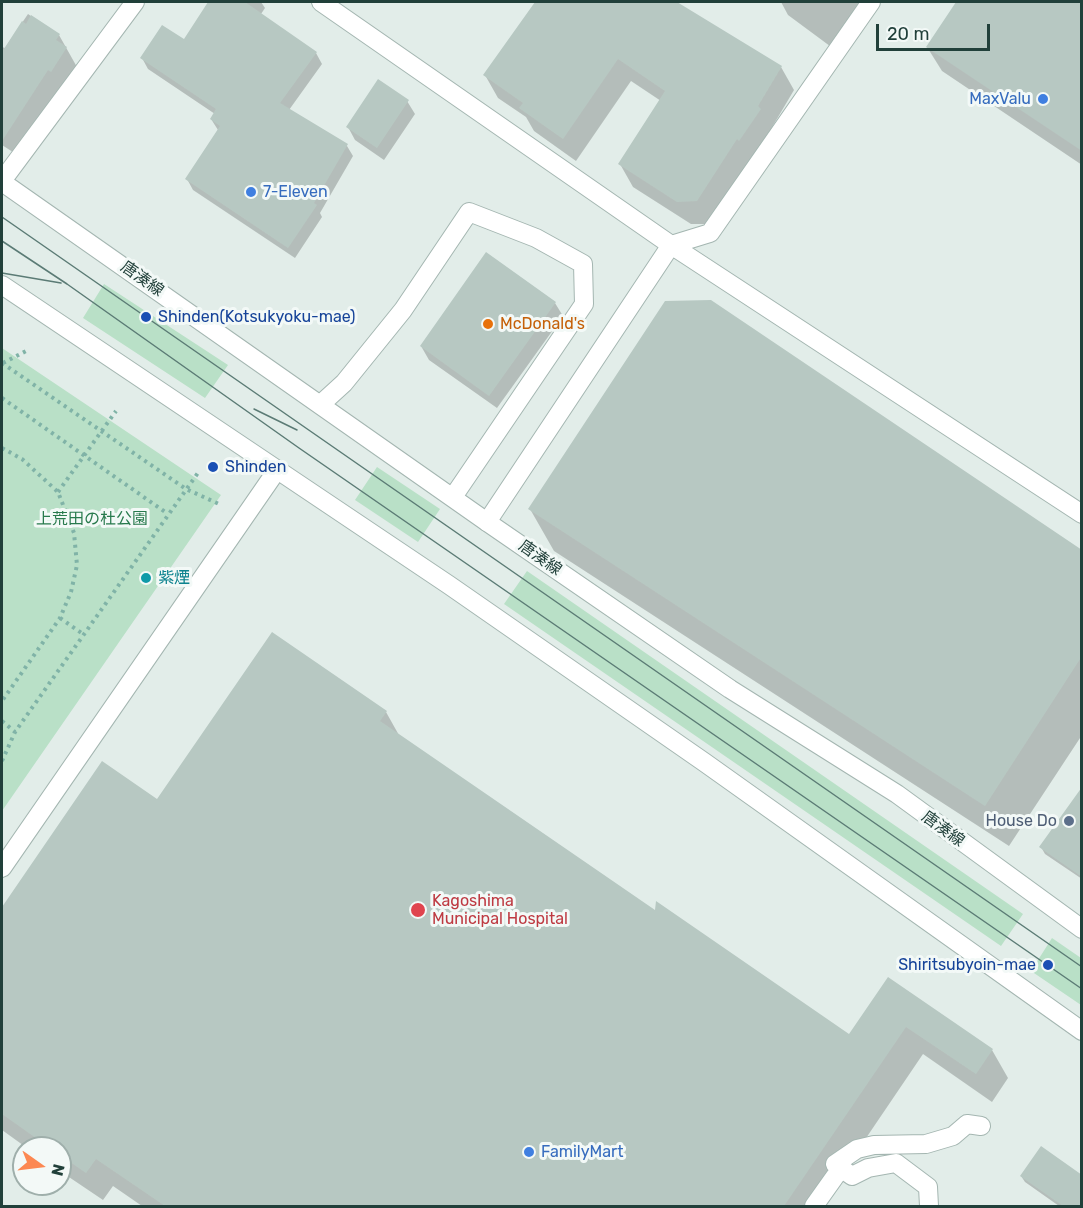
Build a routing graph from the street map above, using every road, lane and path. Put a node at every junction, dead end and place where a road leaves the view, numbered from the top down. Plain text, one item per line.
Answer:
1 (135, 2) edge
2 (321, 2) edge
3 (871, 2) edge
4 (2, 181) edge
5 (671, 245) junction
6 (2, 285) edge
7 (28, 350) dead end
8 (2, 363) edge
9 (2, 398) edge
10 (321, 404) junction
11 (116, 411) dead end
12 (102, 431) junction
13 (2, 448) edge
14 (84, 456) junction
15 (200, 470) dead end
16 (277, 470) junction
17 (186, 489) junction
18 (57, 492) junction
19 (453, 497) junction
20 (168, 514) junction
21 (1082, 514) edge
22 (244, 518) junction
23 (487, 522) junction
24 (60, 618) junction
25 (83, 634) junction
26 (2, 701) edge
27 (2, 721) edge
28 (15, 732) junction
29 (2, 761) edge
30 (2, 868) edge
31 (1082, 929) edge
32 (1082, 1031) edge
33 (981, 1126) dead end
34 (841, 1168) junction
35 (814, 1206) edge
36 (929, 1206) edge

1 - 4 street
2 - 5 street
3 - 5 street
4 - 10 street, 唐湊線
5 - 21 street
5 - 23 street
6 - 16 street
7 - 8 path
8 - 12 path
9 - 14 path
10 - 19 street, 唐湊線
10 - 19 street
11 - 12 path
12 - 14 path
12 - 17 path
13 - 18 path
14 - 18 path
14 - 20 path
15 - 17 path
16 - 22 street
16 - 32 street
17 - 20 path
17 - 22 path
18 - 24 path
19 - 23 street, 唐湊線
20 - 25 path
22 - 30 street
23 - 31 street, 唐湊線
24 - 25 path
24 - 26 path
25 - 28 path
27 - 28 path
28 - 29 path
33 - 34 street
34 - 35 street
34 - 36 street

